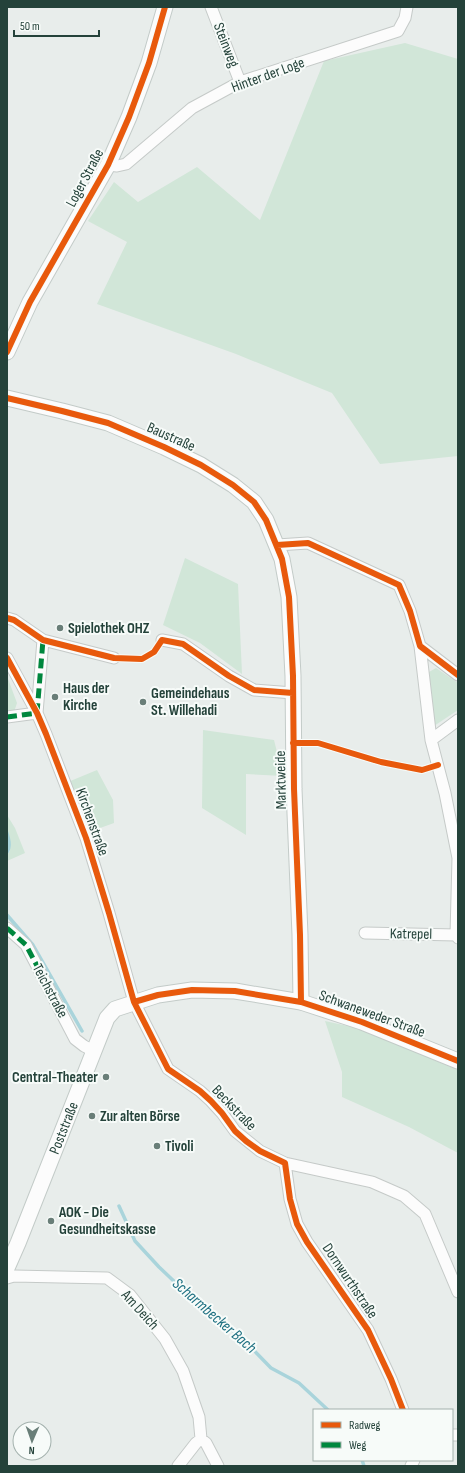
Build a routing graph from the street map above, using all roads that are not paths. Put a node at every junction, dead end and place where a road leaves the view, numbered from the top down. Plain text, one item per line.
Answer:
1 (165, 7) edge
2 (212, 7) edge
3 (407, 7) edge
4 (240, 82) junction
5 (108, 164) junction
6 (7, 352) edge
7 (7, 398) edge
8 (280, 552) junction
9 (7, 618) edge
10 (43, 640) junction
11 (162, 640) dead end
12 (420, 646) junction
13 (7, 658) edge
14 (114, 658) dead end
15 (458, 675) edge
16 (293, 693) junction
17 (37, 713) junction
18 (7, 717) edge
19 (458, 720) edge
20 (431, 740) junction
21 (7, 928) edge
22 (365, 933) dead end
23 (457, 937) edge
24 (134, 1002) junction
25 (301, 1002) junction
26 (94, 1051) junction
27 (458, 1061) edge
28 (285, 1164) junction
29 (7, 1268) edge
30 (7, 1278) edge
31 (458, 1292) edge
32 (403, 1409) edge
33 (201, 1439) junction
34 (178, 1466) edge
35 (218, 1466) edge

1 - 5 street, Loger Straße
2 - 4 street, Steinweg
3 - 4 street, Hinter der Loge
4 - 5 street, Hinter der Loge
5 - 6 street, Loger Straße
7 - 8 street, Baustraße
8 - 12 street
8 - 16 street, Marktweide
9 - 10 street
10 - 14 street
10 - 17 street
11 - 16 street
12 - 15 street
12 - 20 street
13 - 17 street, Kirchenstraße
16 - 25 street, Marktweide
17 - 18 street
17 - 24 street, Kirchenstraße
19 - 20 street
20 - 23 street
21 - 26 street, Teichstraße
22 - 23 street, Katrepel
24 - 25 street, Schwaneweder Straße
24 - 26 street, Poststraße
24 - 28 street, Beckstraße
25 - 27 street, Schwaneweder Straße
26 - 29 street, Poststraße
28 - 31 street, Beckstraße
28 - 32 street, Dornwurthstraße
30 - 33 street, Am Deich
33 - 34 street
33 - 35 street, Am Deich

